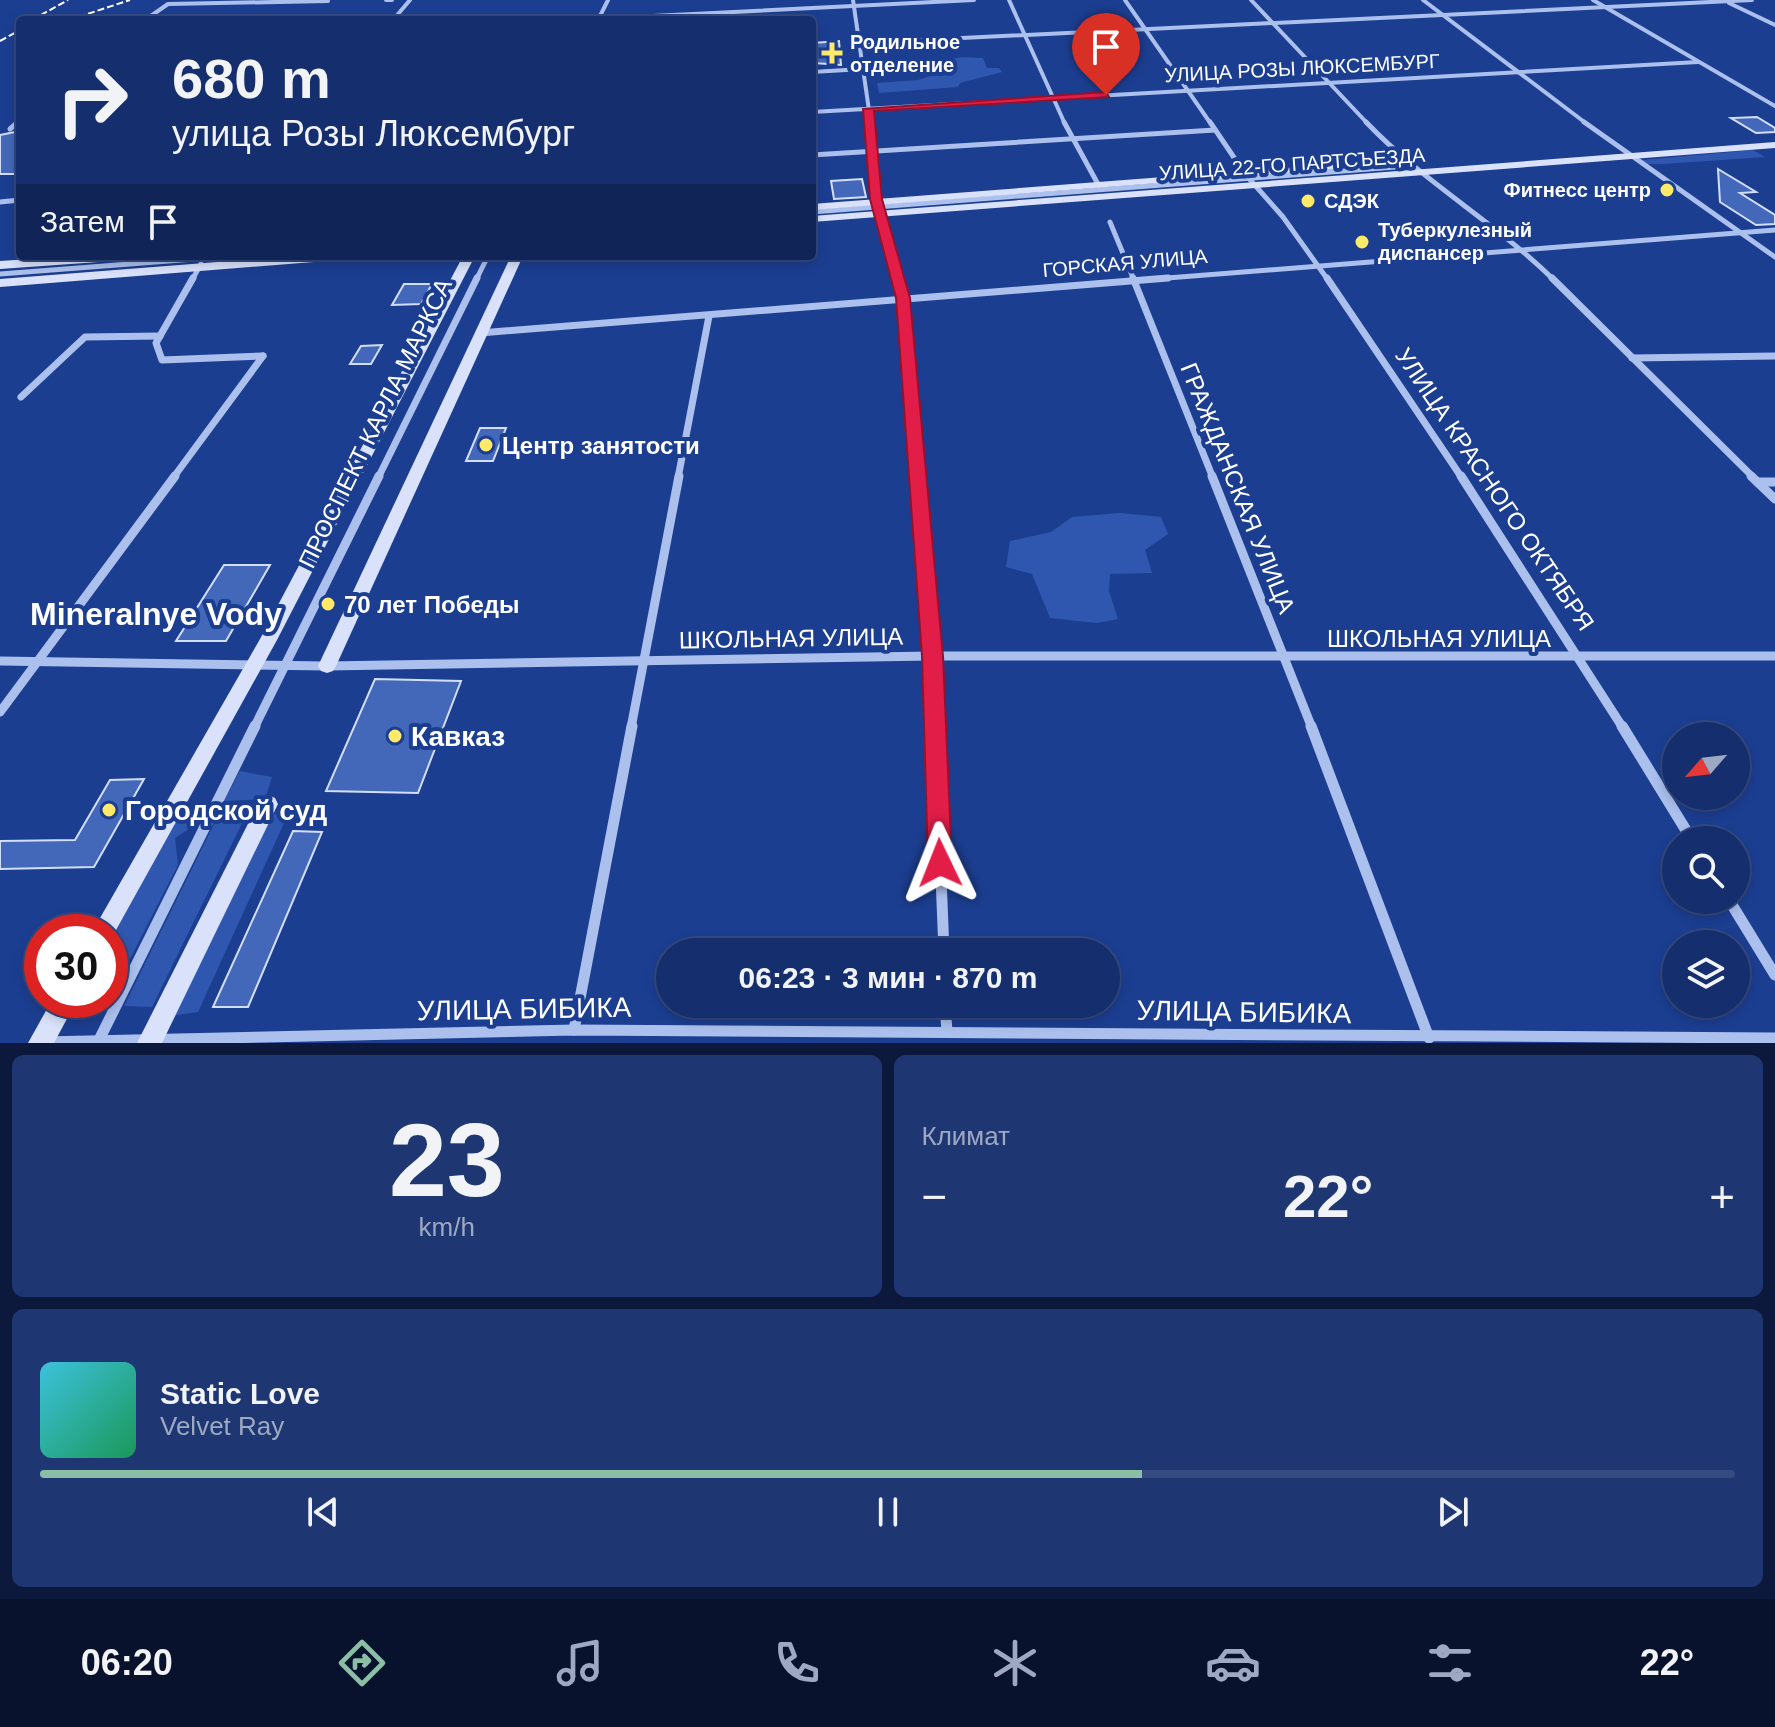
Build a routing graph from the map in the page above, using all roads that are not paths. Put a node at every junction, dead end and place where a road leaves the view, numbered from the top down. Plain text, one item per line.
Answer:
1 (386, 0) edge
2 (392, 0) edge
3 (410, 0) edge
4 (974, 0) edge
5 (1009, 0) edge
6 (1125, 0) edge
7 (1251, 0) edge
8 (1423, 0) edge
9 (1593, 0) edge
10 (1752, 0) edge
11 (328, 1) edge
12 (1723, 1) edge
13 (854, 3) edge
14 (1606, 7) junction
15 (1443, 15) junction
16 (151, 16) edge
17 (396, 16) edge
18 (647, 16) edge
19 (1274, 24) junction
20 (1775, 25) edge
21 (1147, 30) junction
22 (1024, 35) junction
23 (859, 43) junction
24 (1698, 62) junction
25 (863, 69) junction
26 (816, 72) edge
27 (1518, 73) junction
28 (1332, 83) junction
29 (1189, 90) junction
30 (1051, 98) junction
31 (1775, 106) edge
32 (869, 109) junction
33 (816, 112) edge
34 (16, 124) edge
35 (10, 129) dead end
36 (1215, 130) junction
37 (1775, 138) edge
38 (1073, 140) junction
39 (1775, 145) edge
40 (875, 152) junction
41 (1625, 152) junction
42 (816, 155) edge
43 (1235, 159) dead end
44 (1400, 165) junction
45 (1422, 172) junction
46 (1251, 179) junction
47 (1099, 186) junction
48 (879, 208) junction
49 (816, 209) edge
50 (816, 218) edge
51 (1110, 222) dead end
52 (1775, 230) edge
53 (1741, 233) junction
54 (1524, 251) junction
55 (1775, 257) edge
56 (71, 260) edge
57 (203, 260) edge
58 (467, 260) edge
59 (486, 260) edge
60 (515, 260) edge
61 (0, 265) edge
62 (1316, 265) junction
63 (0, 274) edge
64 (1132, 278) junction
65 (0, 283) edge
66 (903, 298) junction
67 (709, 316) junction
68 (479, 333) junction
69 (160, 336) junction
70 (1775, 356) edge
71 (1632, 358) junction
72 (21, 397) dead end
73 (1758, 482) junction
74 (1775, 482) edge
75 (1775, 499) edge
76 (932, 656) junction
77 (1775, 656) edge
78 (1286, 658) junction
79 (1581, 658) junction
80 (645, 660) junction
81 (0, 661) edge
82 (40, 661) junction
83 (254, 664) junction
84 (288, 665) junction
85 (327, 666) junction
86 (0, 712) edge
87 (268, 804) dead end
88 (1683, 826) edge
89 (113, 914) edge
90 (1738, 914) edge
91 (943, 938) edge
92 (1775, 975) edge
93 (55, 1018) edge
94 (946, 1018) edge
95 (574, 1030) junction
96 (947, 1032) junction
97 (1429, 1038) junction
98 (1775, 1038) edge
99 (41, 1042) edge
100 (98, 1042) edge
101 (150, 1042) edge

1 - 2 street
3 - 17 street
4 - 13 street
5 - 22 street
6 - 21 street
7 - 19 street
8 - 15 street
9 - 14 street
10 - 12 street
11 - 16 street
12 - 14 street
12 - 20 street
13 - 18 street
13 - 23 street
14 - 15 street
14 - 24 street
15 - 19 street
15 - 27 street
19 - 21 street
19 - 28 street
21 - 22 street
21 - 29 street
22 - 23 street
22 - 30 street
23 - 25 street
24 - 27 street, УЛИЦА РОЗЫ ЛЮКСЕМБУРГ
24 - 31 street
25 - 26 street
25 - 32 street
27 - 28 street, УЛИЦА РОЗЫ ЛЮКСЕМБУРГ
27 - 41 street
28 - 29 street, УЛИЦА РОЗЫ ЛЮКСЕМБУРГ
28 - 44 street
29 - 30 street, УЛИЦА РОЗЫ ЛЮКСЕМБУРГ
29 - 36 street
30 - 32 street, УЛИЦА РОЗЫ ЛЮКСЕМБУРГ
30 - 38 street
32 - 33 street, УЛИЦА РОЗЫ ЛЮКСЕМБУРГ
32 - 40 street
34 - 35 street
36 - 38 street
36 - 43 street
37 - 41 main road, УЛИЦА 22-ГО ПАРТСЪЕЗДА
38 - 40 street
38 - 47 street
39 - 41 main road, УЛИЦА 22-ГО ПАРТСЪЕЗДА
40 - 42 street
40 - 48 street
41 - 44 main road, УЛИЦА 22-ГО ПАРТСЪЕЗДА
41 - 45 main road, УЛИЦА 22-ГО ПАРТСЪЕЗДА
41 - 53 street
44 - 45 street
44 - 46 main road, УЛИЦА 22-ГО ПАРТСЪЕЗДА
45 - 46 main road, УЛИЦА 22-ГО ПАРТСЪЕЗДА
45 - 54 street
46 - 47 main road, УЛИЦА 22-ГО ПАРТСЪЕЗДА
46 - 48 main road, УЛИЦА 22-ГО ПАРТСЪЕЗДА
46 - 62 street, УЛИЦА КРАСНОГО ОКТЯБРЯ
47 - 48 main road, УЛИЦА 22-ГО ПАРТСЪЕЗДА
48 - 49 main road, УЛИЦА 22-ГО ПАРТСЪЕЗДА
48 - 50 main road, УЛИЦА 22-ГО ПАРТСЪЕЗДА
48 - 66 street
51 - 64 street, ГРАЖДАНСКАЯ УЛИЦА
52 - 53 street, ГОРСКАЯ УЛИЦА
53 - 54 street, ГОРСКАЯ УЛИЦА
53 - 55 street
54 - 62 street, ГОРСКАЯ УЛИЦА
54 - 71 street
56 - 61 main road
57 - 63 street
57 - 65 main road
57 - 69 street
58 - 83 main road, ПРОСПЕКТ КАРЛА МАРКСА
59 - 84 street, ПРОСПЕКТ КАРЛА МАРКСА
60 - 68 main road
62 - 64 street, ГОРСКАЯ УЛИЦА
62 - 79 street, УЛИЦА КРАСНОГО ОКТЯБРЯ
64 - 66 street, ГОРСКАЯ УЛИЦА
64 - 78 street, ГРАЖДАНСКАЯ УЛИЦА
66 - 67 street, ГОРСКАЯ УЛИЦА
66 - 76 street
67 - 68 street, ГОРСКАЯ УЛИЦА
67 - 80 street
68 - 85 main road
69 - 72 street
69 - 82 street
70 - 71 street
71 - 73 street
73 - 74 street
73 - 75 street
76 - 78 street, ШКОЛЬНАЯ УЛИЦА
76 - 80 street, ШКОЛЬНАЯ УЛИЦА
76 - 91 street
77 - 79 street, ШКОЛЬНАЯ УЛИЦА
78 - 79 street, ШКОЛЬНАЯ УЛИЦА
78 - 97 street, ГРАЖДАНСКАЯ УЛИЦА
79 - 88 street, УЛИЦА КРАСНОГО ОКТЯБРЯ
80 - 85 street, ШКОЛЬНАЯ УЛИЦА
80 - 95 street
81 - 82 street, ШКОЛЬНАЯ УЛИЦА
82 - 83 street, ШКОЛЬНАЯ УЛИЦА
82 - 86 street
83 - 84 street, ШКОЛЬНАЯ УЛИЦА
83 - 89 main road, ПРОСПЕКТ КАРЛА МАРКСА
84 - 85 street, ШКОЛЬНАЯ УЛИЦА
84 - 100 street, ПРОСПЕКТ КАРЛА МАРКСА
87 - 101 main road
90 - 92 street
93 - 99 main road
94 - 96 street
95 - 96 street, УЛИЦА БИБИКА
95 - 101 street, УЛИЦА БИБИКА
96 - 97 street, УЛИЦА БИБИКА
97 - 98 street, УЛИЦА БИБИКА
99 - 100 street, УЛИЦА БИБИКА
100 - 101 street, УЛИЦА БИБИКА

